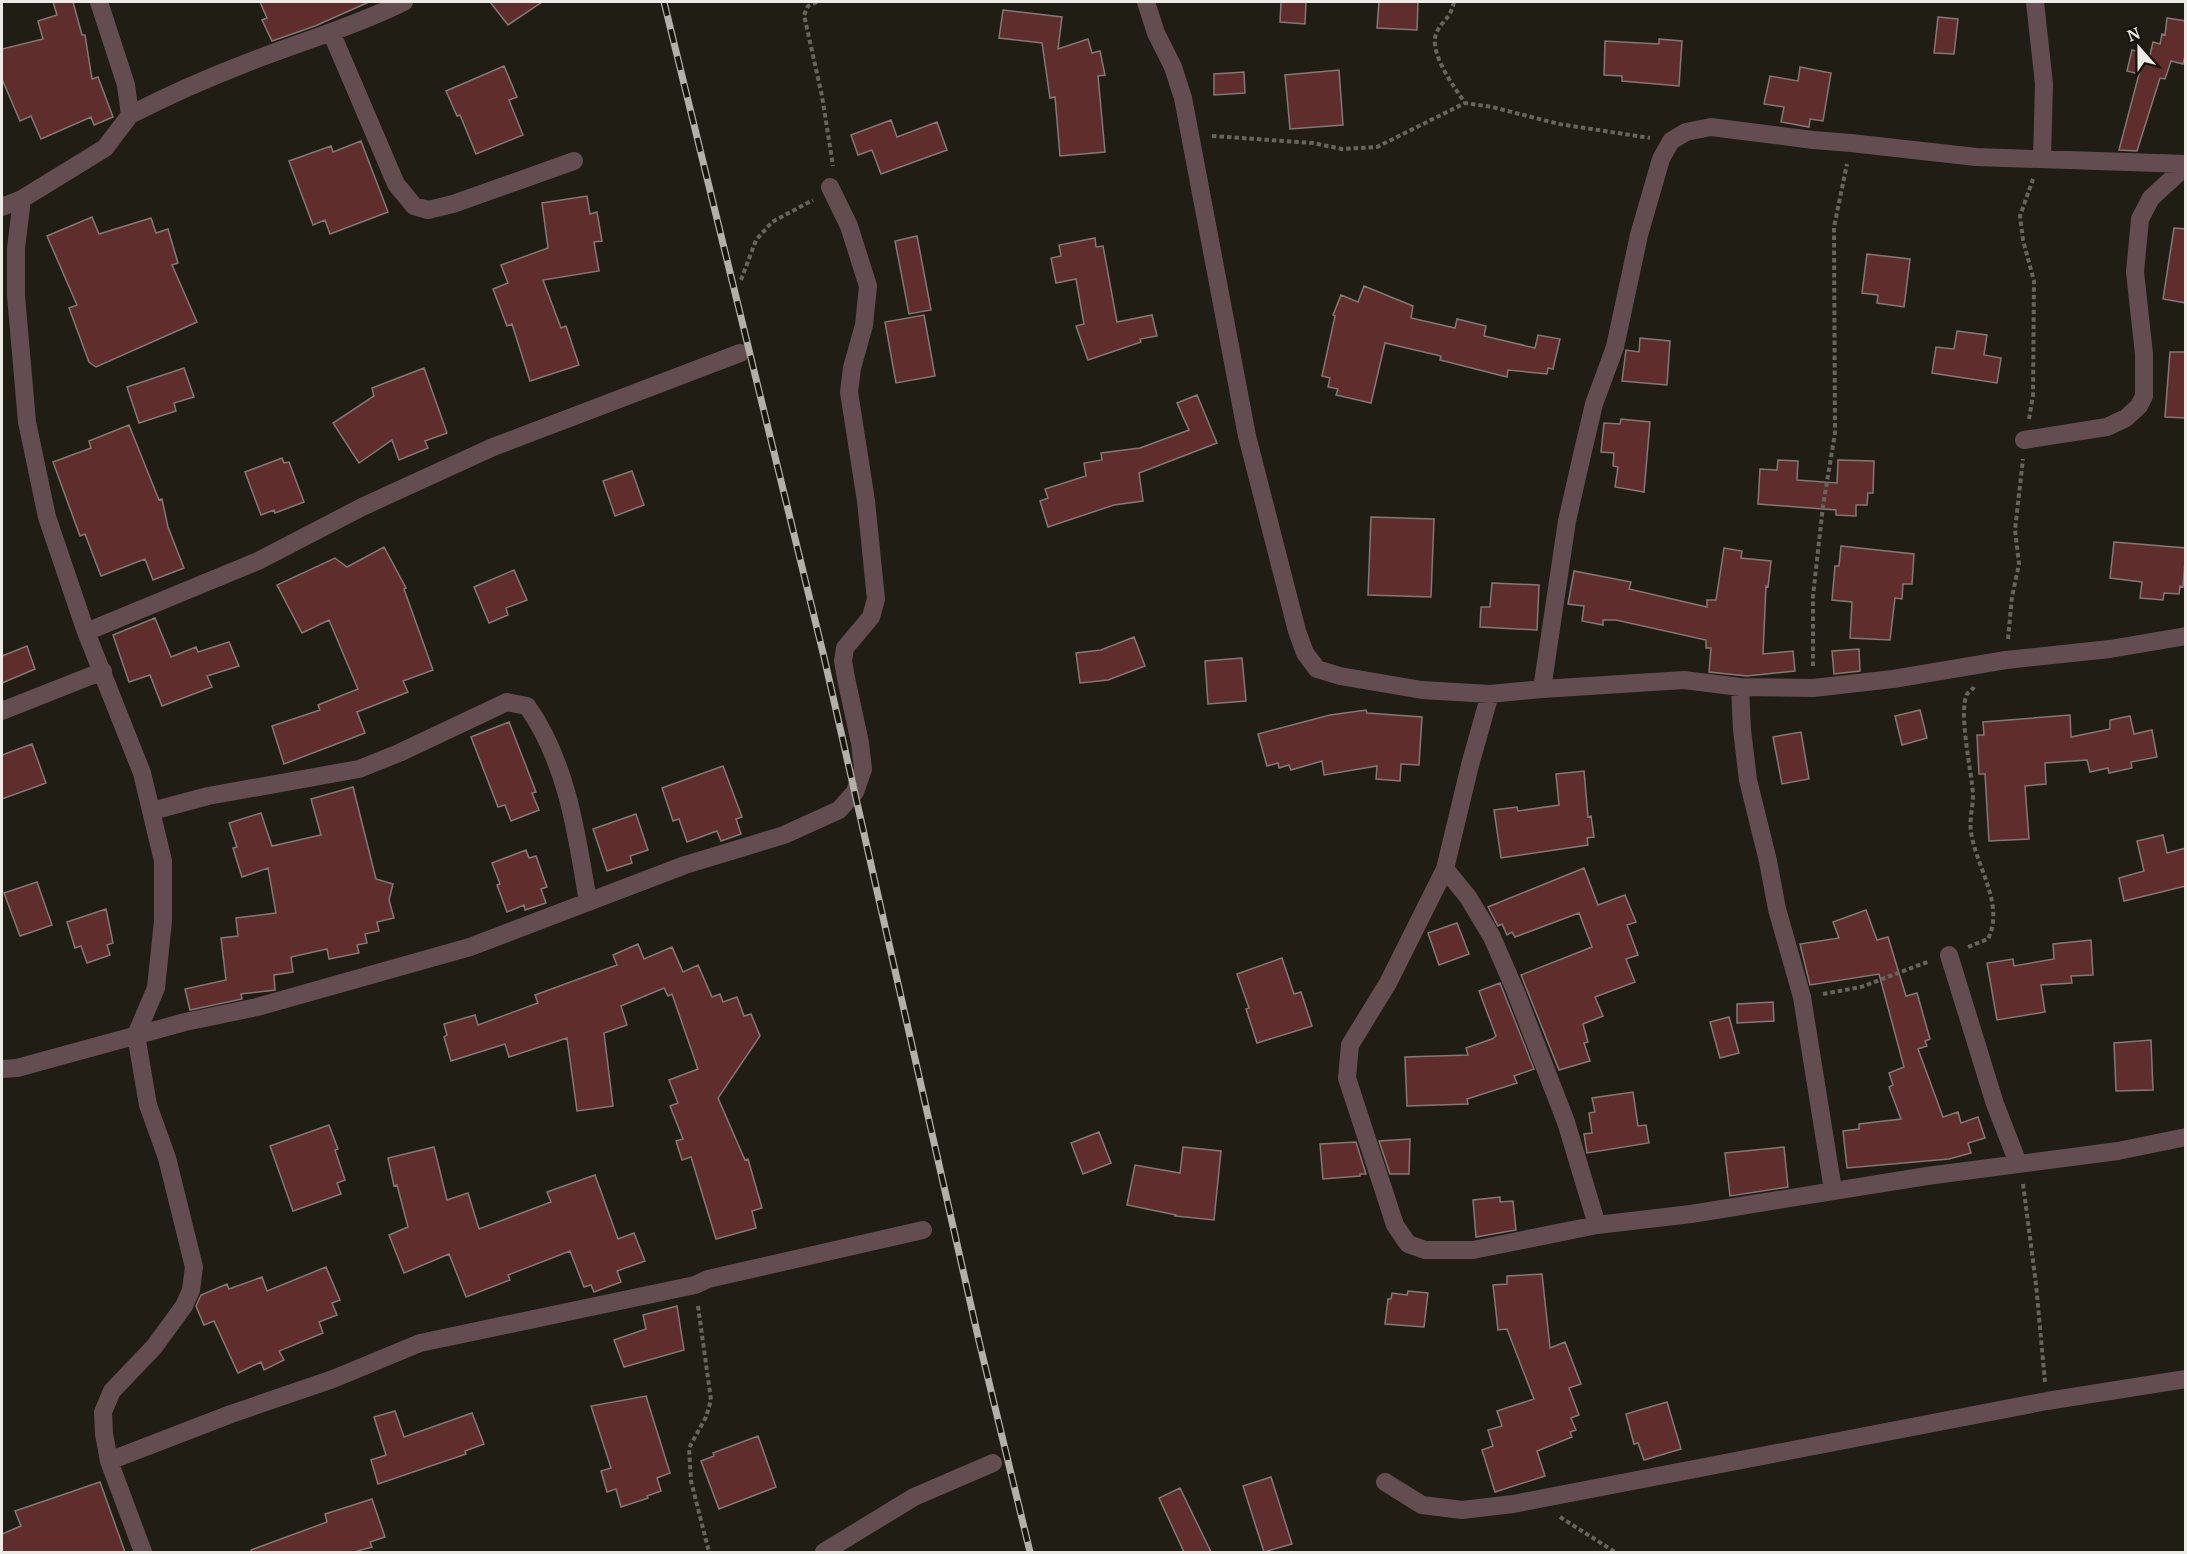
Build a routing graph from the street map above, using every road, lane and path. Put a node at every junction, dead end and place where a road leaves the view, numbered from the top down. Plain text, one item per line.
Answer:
1 (99, 2) edge
2 (404, 2) edge
3 (817, 2) edge
4 (1146, 2) edge
5 (1454, 2) edge
6 (2035, 2) edge
7 (331, 32) junction
8 (1465, 103) junction
9 (130, 115) junction
10 (1190, 139) junction
11 (1671, 141) junction
12 (1851, 142) junction
13 (2042, 158) junction
14 (574, 161) dead end
15 (2186, 165) edge
16 (830, 187) junction
17 (22, 199) junction
18 (2, 207) edge
19 (741, 280) dead end
20 (740, 353) dead end
21 (2024, 440) junction
22 (86, 632) junction
23 (2186, 636) edge
24 (2006, 660) junction
25 (103, 671) junction
26 (1740, 687) junction
27 (1813, 688) junction
28 (1542, 689) junction
29 (1491, 694) junction
30 (2, 711) edge
31 (152, 811) junction
32 (1445, 869) junction
33 (588, 902) junction
34 (1949, 955) junction
35 (1802, 997) junction
36 (136, 1035) junction
37 (2, 1069) edge
38 (2186, 1137) edge
39 (2018, 1163) junction
40 (1833, 1190) junction
41 (1597, 1225) junction
42 (923, 1230) dead end
43 (695, 1285) junction
44 (2186, 1379) edge
45 (2047, 1401) junction
46 (109, 1461) junction
47 (993, 1463) dead end
48 (1385, 1482) dead end
49 (1533, 1500) junction
50 (143, 1552) edge
51 (709, 1552) edge
52 (824, 1552) edge
53 (1616, 1552) edge

1 - 9 street
2 - 7 street
3 - 16 path
4 - 10 street
5 - 8 path
6 - 13 street
7 - 9 street
7 - 14 street
8 - 10 path
8 - 11 path
9 - 17 street
10 - 29 street
11 - 12 street
11 - 28 street
12 - 13 street
12 - 27 path
13 - 15 street
13 - 21 path
15 - 21 street
16 - 19 path
16 - 33 street
17 - 18 street
17 - 22 street
20 - 22 street
21 - 24 path
22 - 25 street
23 - 24 street
24 - 27 street
24 - 34 path
25 - 30 street
25 - 31 street
26 - 27 street
26 - 28 street
26 - 35 street
28 - 29 street
29 - 32 street
31 - 33 street
31 - 36 street
32 - 41 street
32 - 41 street
33 - 36 street
34 - 35 path
34 - 39 street
35 - 40 street
36 - 37 street
36 - 46 street
38 - 39 street
39 - 40 street
39 - 45 path
40 - 41 street
42 - 43 street
43 - 46 street
43 - 51 path
44 - 45 street
45 - 49 street
46 - 50 street
47 - 52 street
48 - 49 street
49 - 53 path

